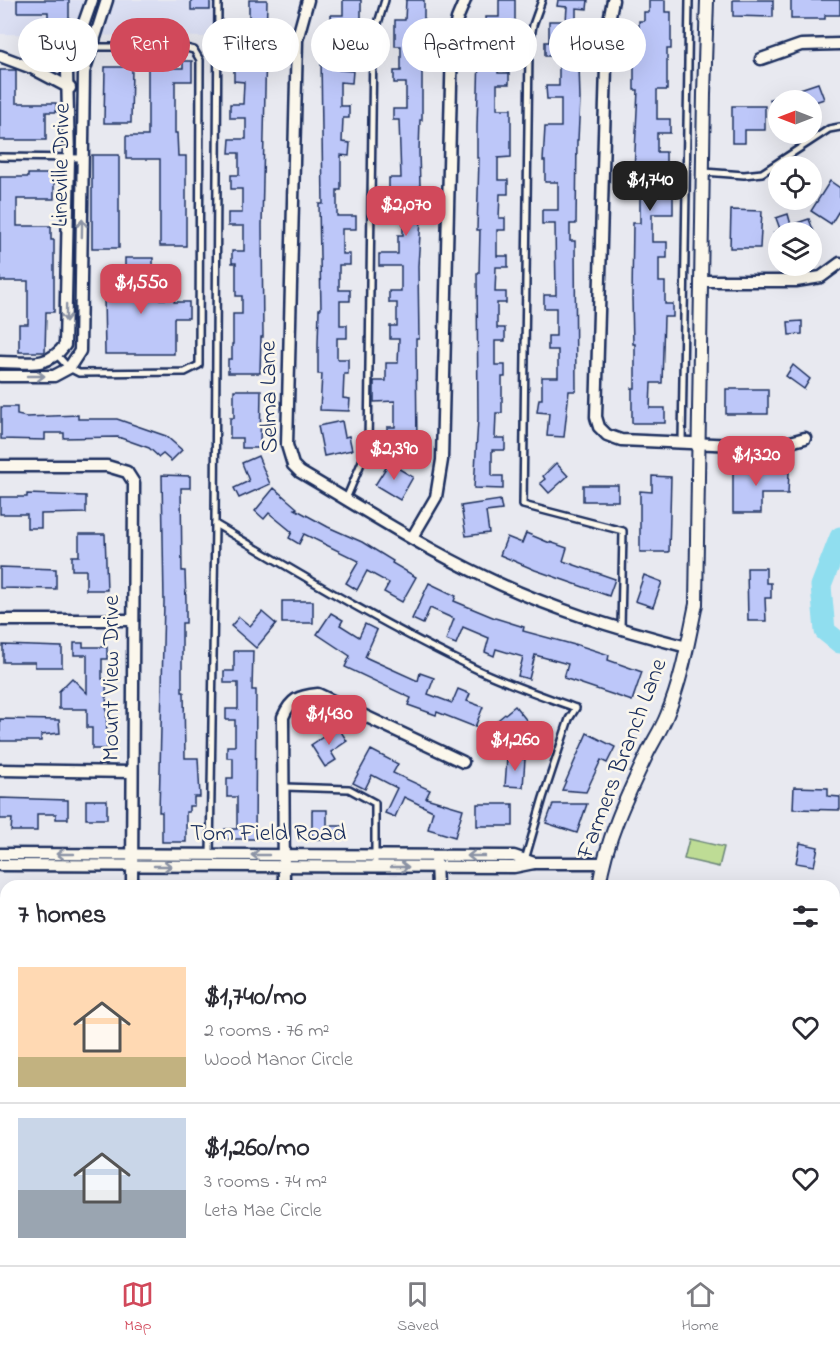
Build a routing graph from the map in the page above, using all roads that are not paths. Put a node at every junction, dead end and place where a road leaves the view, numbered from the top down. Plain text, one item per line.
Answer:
1 (92, 0) edge
2 (107, 0) edge
3 (218, 0) edge
4 (308, 0) edge
5 (385, 0) edge
6 (465, 0) edge
7 (542, 0) edge
8 (613, 0) edge
9 (689, 0) edge
10 (708, 0) edge
11 (85, 18) edge
12 (98, 29) edge
13 (840, 44) edge
14 (98, 47) edge
15 (0, 56) edge
16 (761, 59) dead end
17 (67, 72) edge
18 (84, 72) edge
19 (66, 86) junction
20 (83, 94) junction
21 (840, 127) edge
22 (0, 157) edge
23 (69, 158) junction
24 (83, 158) junction
25 (704, 172) junction
26 (840, 263) edge
27 (701, 280) junction
28 (57, 356) junction
29 (0, 362) edge
30 (69, 368) junction
31 (0, 376) edge
32 (805, 438) dead end
33 (682, 442) junction
34 (699, 443) junction
35 (0, 466) edge
36 (346, 499) junction
37 (215, 524) junction
38 (412, 538) junction
39 (0, 620) edge
40 (133, 620) junction
41 (621, 629) junction
42 (687, 647) junction
43 (463, 762) dead end
44 (0, 770) edge
45 (132, 772) junction
46 (284, 787) junction
47 (0, 854) edge
48 (132, 860) junction
49 (210, 861) junction
50 (284, 861) junction
51 (375, 861) junction
52 (436, 861) junction
53 (528, 863) junction
54 (602, 863) junction
55 (0, 865) edge
56 (132, 880) edge
57 (284, 880) edge
58 (437, 880) edge
59 (600, 880) edge

1 - 11 street, Lineville Drive
2 - 12 street, Lineville Drive
3 - 37 lane
4 - 36 street, Selma Lane
5 - 36 lane
6 - 38 street
7 - 41 lane
8 - 33 street
9 - 33 lane
10 - 25 street, Farmers Branch Lane
13 - 16 street
14 - 30 lane
15 - 19 street
17 - 19 street, Lineville Drive
18 - 20 street, Lineville Drive
19 - 20 street
19 - 23 street, Lineville Drive
20 - 24 street, Lineville Drive
21 - 25 lane
22 - 23 lane
23 - 24 lane
23 -> 28 street, Lineville Drive
30 -> 24 street, Lineville Drive
25 - 27 street, Farmers Branch Lane
26 - 27 street
27 - 34 street, Farmers Branch Lane
28 - 29 street
28 - 30 lane
31 -> 30 street
32 - 34 street
33 - 34 street
34 - 42 street, Farmers Branch Lane
35 - 40 street, Mount View Drive
36 - 38 street, Selma Lane
37 - 49 lane
37 - 53 lane
38 - 41 street, Selma Lane
39 - 40 street
40 - 45 street, Mount View Drive
41 - 42 street, Selma Lane
42 - 54 street, Farmers Branch Lane
43 - 46 street
44 - 45 street
45 - 48 street, Mount View Drive
46 - 50 street
46 - 51 lane
48 -> 47 street, Tom Field Road
48 - 49 street, Tom Field Road
48 - 55 street, Tom Field Road
48 - 56 street, Mount View Drive
49 - 50 street, Tom Field Road
50 - 51 street, Tom Field Road
50 - 57 street
51 - 52 street, Tom Field Road
52 - 53 street, Tom Field Road
52 - 58 street
53 - 54 street, Tom Field Road
54 - 59 street, Farmers Branch Lane

